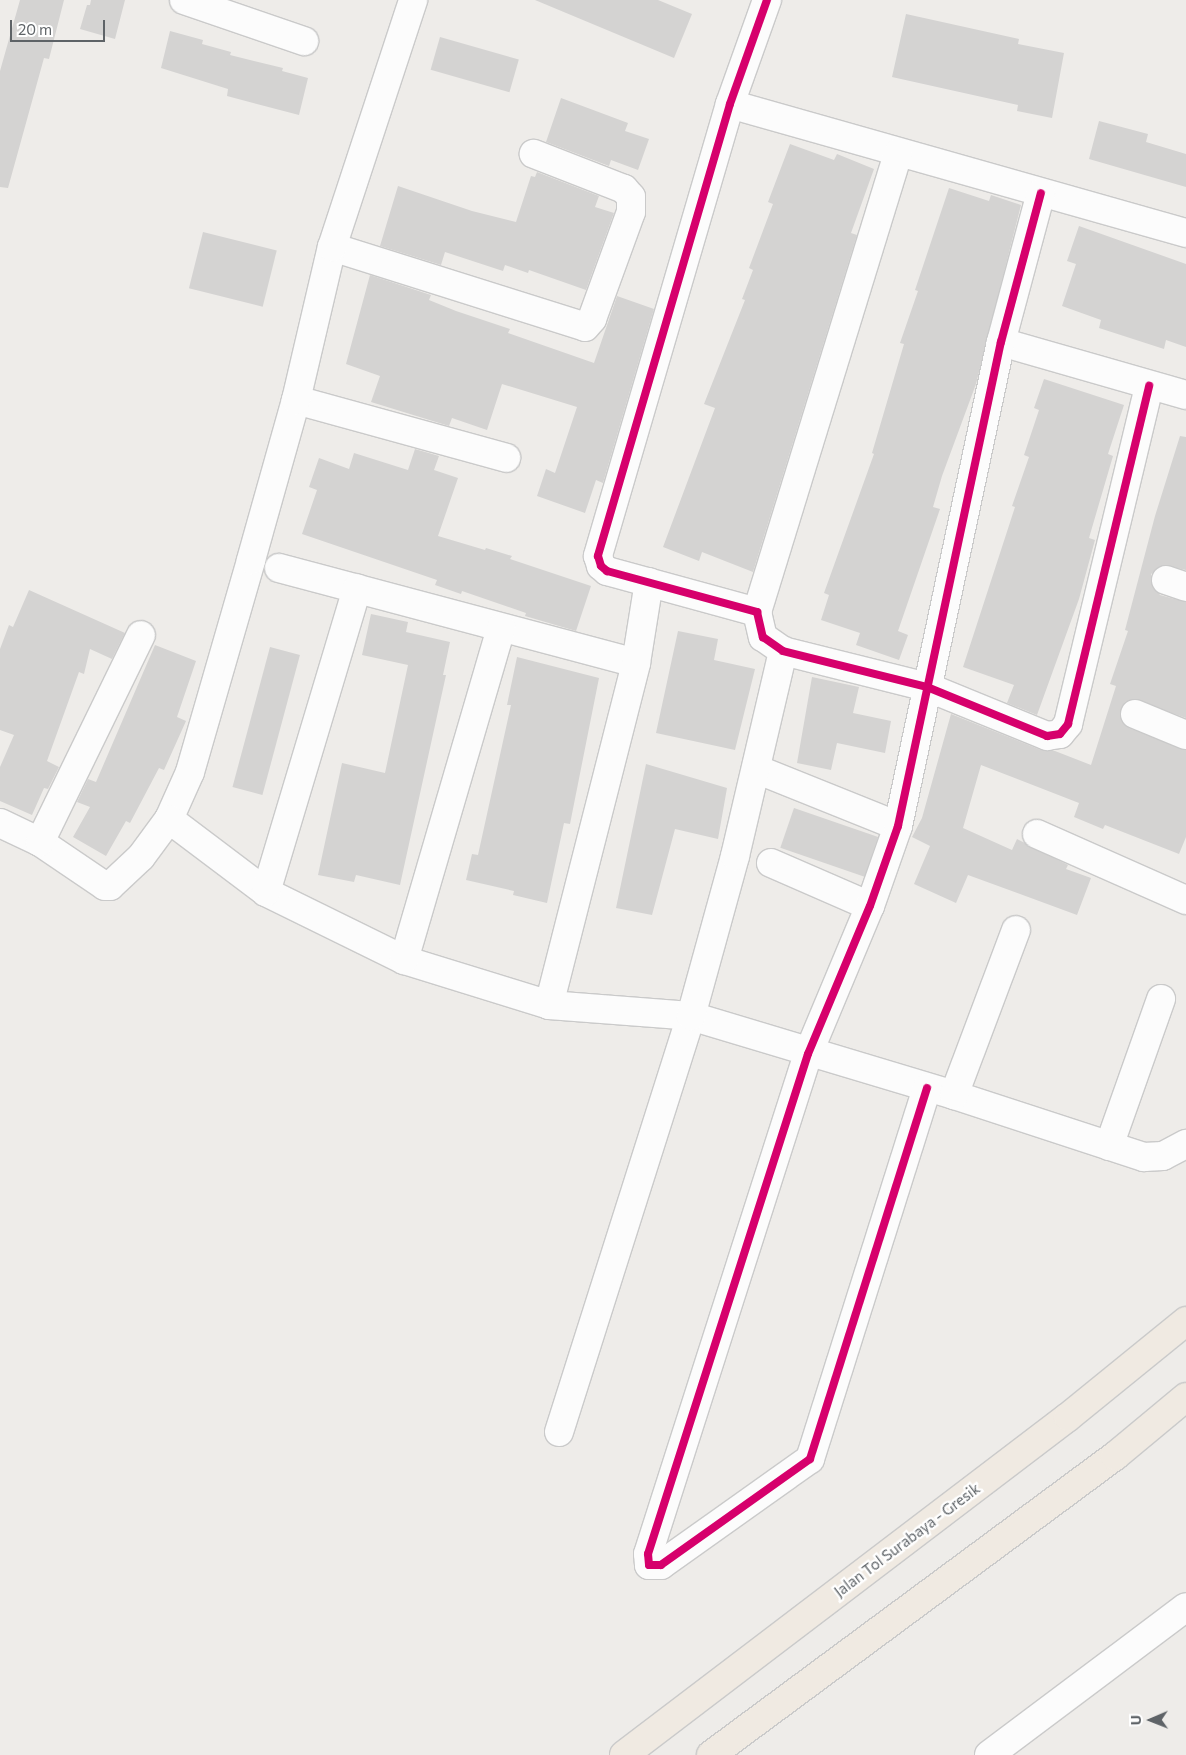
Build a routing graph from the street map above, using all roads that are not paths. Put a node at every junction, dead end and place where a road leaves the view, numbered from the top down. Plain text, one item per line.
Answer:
1 (184, 0) edge
2 (413, 0) edge
3 (767, 0) edge
4 (304, 41) dead end
5 (730, 104) junction
6 (898, 153) junction
7 (534, 154) dead end
8 (1041, 193) junction
9 (1186, 233) edge
10 (332, 247) junction
11 (1001, 342) junction
12 (1149, 386) junction
13 (1186, 395) edge
14 (296, 400) junction
15 (506, 458) dead end
16 (279, 568) dead end
17 (649, 582) junction
18 (357, 588) junction
19 (757, 612) junction
20 (501, 628) junction
21 (141, 635) dead end
22 (782, 651) junction
23 (636, 664) junction
24 (926, 687) junction
25 (1135, 714) dead end
26 (1186, 735) edge
27 (756, 769) junction
28 (169, 819) junction
29 (0, 823) edge
30 (898, 826) junction
31 (1037, 834) dead end
32 (40, 842) junction
33 (771, 863) dead end
34 (266, 892) junction
35 (1186, 900) edge
36 (870, 906) junction
37 (1016, 930) dead end
38 (404, 960) junction
39 (1161, 999) dead end
40 (549, 1005) junction
41 (691, 1016) junction
42 (808, 1054) junction
43 (927, 1088) junction
44 (954, 1095) junction
45 (1186, 1144) edge
46 (1109, 1146) junction
47 (1186, 1321) edge
48 (1186, 1397) edge
49 (559, 1432) dead end
50 (1186, 1607) edge
51 (624, 1755) edge
52 (711, 1755) edge
53 (990, 1755) edge

1 - 4 street
2 - 10 street
3 - 5 street
5 - 6 street
5 - 17 street
6 - 8 street
6 - 19 street
7 - 10 street
8 - 9 street
8 - 11 street
10 - 14 street
11 - 12 street
11 - 24 street
12 - 13 street
12 - 24 street
14 - 15 street
14 - 28 street
16 - 18 street
17 - 19 street
17 - 23 street
18 - 20 street
18 - 34 street
19 - 22 street
20 - 23 street
20 - 38 street
21 - 32 street
22 - 24 street
22 - 27 street
23 - 40 street
24 - 30 street
25 - 26 street
27 - 30 street
27 - 41 street
28 - 32 street
28 - 34 street
29 - 32 street
30 - 36 street
31 - 35 street
33 - 36 street
34 - 38 street
36 - 42 street
37 - 44 street
38 - 40 street
39 - 46 street
40 - 41 street
41 - 42 street
41 - 49 street
42 - 43 street
42 - 43 street
43 - 44 street
44 - 46 street
45 - 46 street
47 - 51 highway, Jalan Tol Surabaya - Gresik
48 - 52 highway
50 - 53 street

